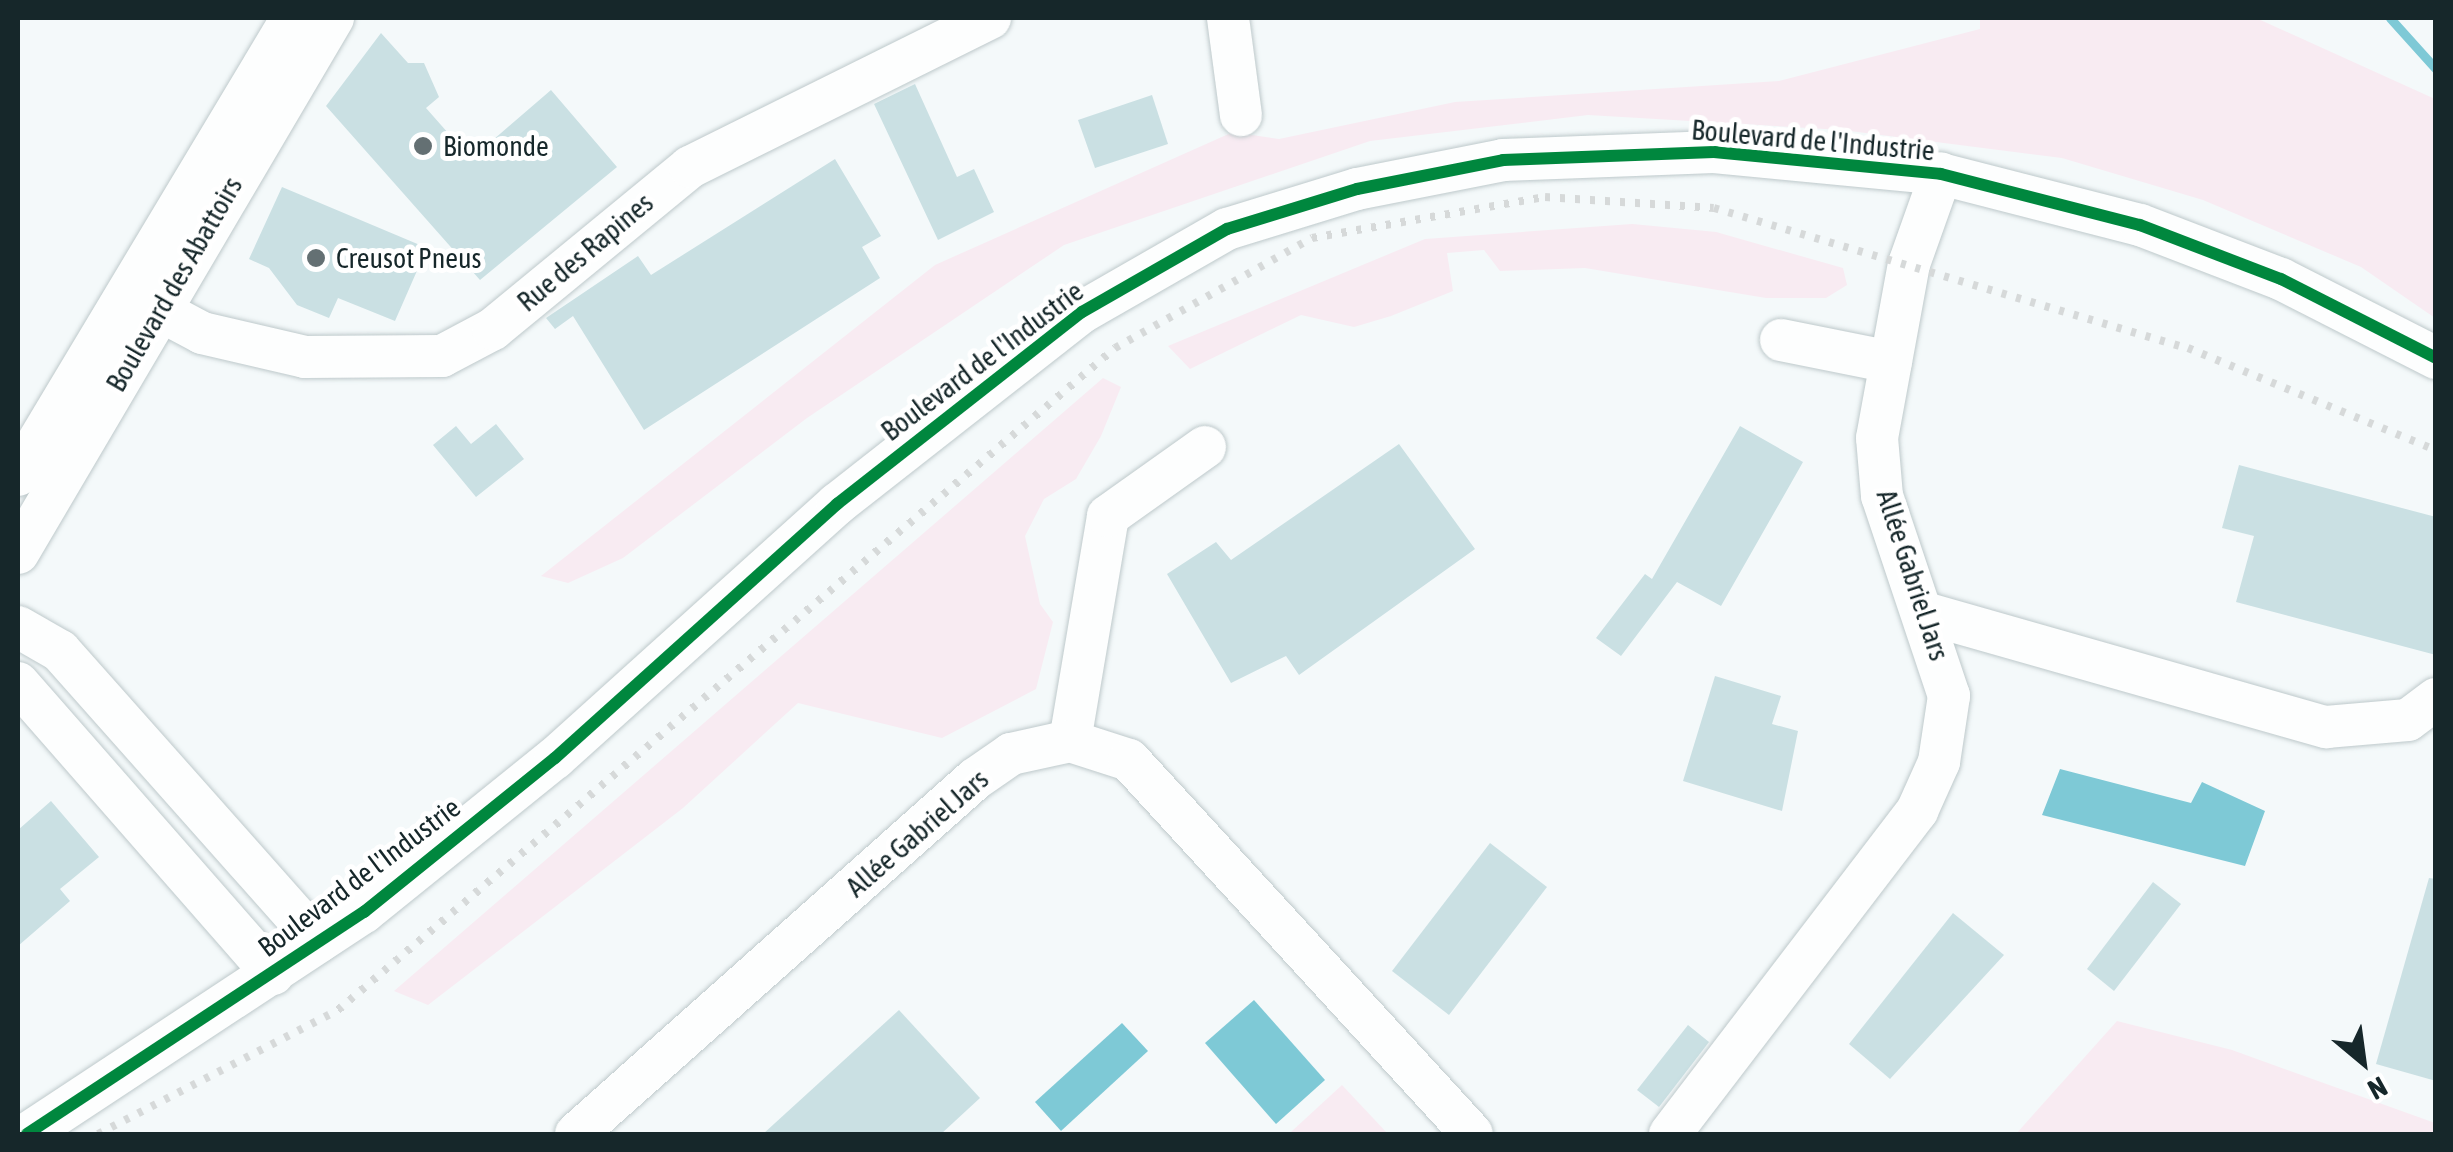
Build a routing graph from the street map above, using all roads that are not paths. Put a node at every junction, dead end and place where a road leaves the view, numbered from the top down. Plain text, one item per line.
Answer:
1 (292, 18) edge
2 (333, 18) edge
3 (990, 18) edge
4 (1228, 18) edge
5 (1241, 115) dead end
6 (1941, 174) junction
7 (159, 310) junction
8 (1781, 340) dead end
9 (2436, 358) edge
10 (1891, 362) junction
11 (1205, 447) dead end
12 (18, 475) edge
13 (18, 552) edge
14 (1928, 614) junction
15 (18, 627) edge
16 (18, 683) edge
17 (2436, 699) edge
18 (1070, 741) junction
19 (318, 942) junction
20 (273, 974) junction
21 (28, 1134) edge
22 (576, 1134) edge
23 (1472, 1134) edge
24 (1670, 1134) edge

1 - 12 street, Boulevard des Abattoirs
2 - 7 street, Boulevard des Abattoirs
3 - 7 street, Rue des Rapines
4 - 5 street
6 - 9 street, Boulevard de l'Industrie
6 - 10 street, Allée Gabriel Jars
6 - 19 street, Boulevard de l'Industrie
7 - 13 street, Boulevard des Abattoirs
8 - 10 street
10 - 14 street, Allée Gabriel Jars
11 - 18 street
14 - 17 street
14 - 24 street, Allée Gabriel Jars
15 - 19 street
16 - 20 street
18 - 22 street, Allée Gabriel Jars
18 - 23 street
19 - 20 street, Boulevard de l'Industrie
20 - 21 street, Boulevard de l'Industrie

